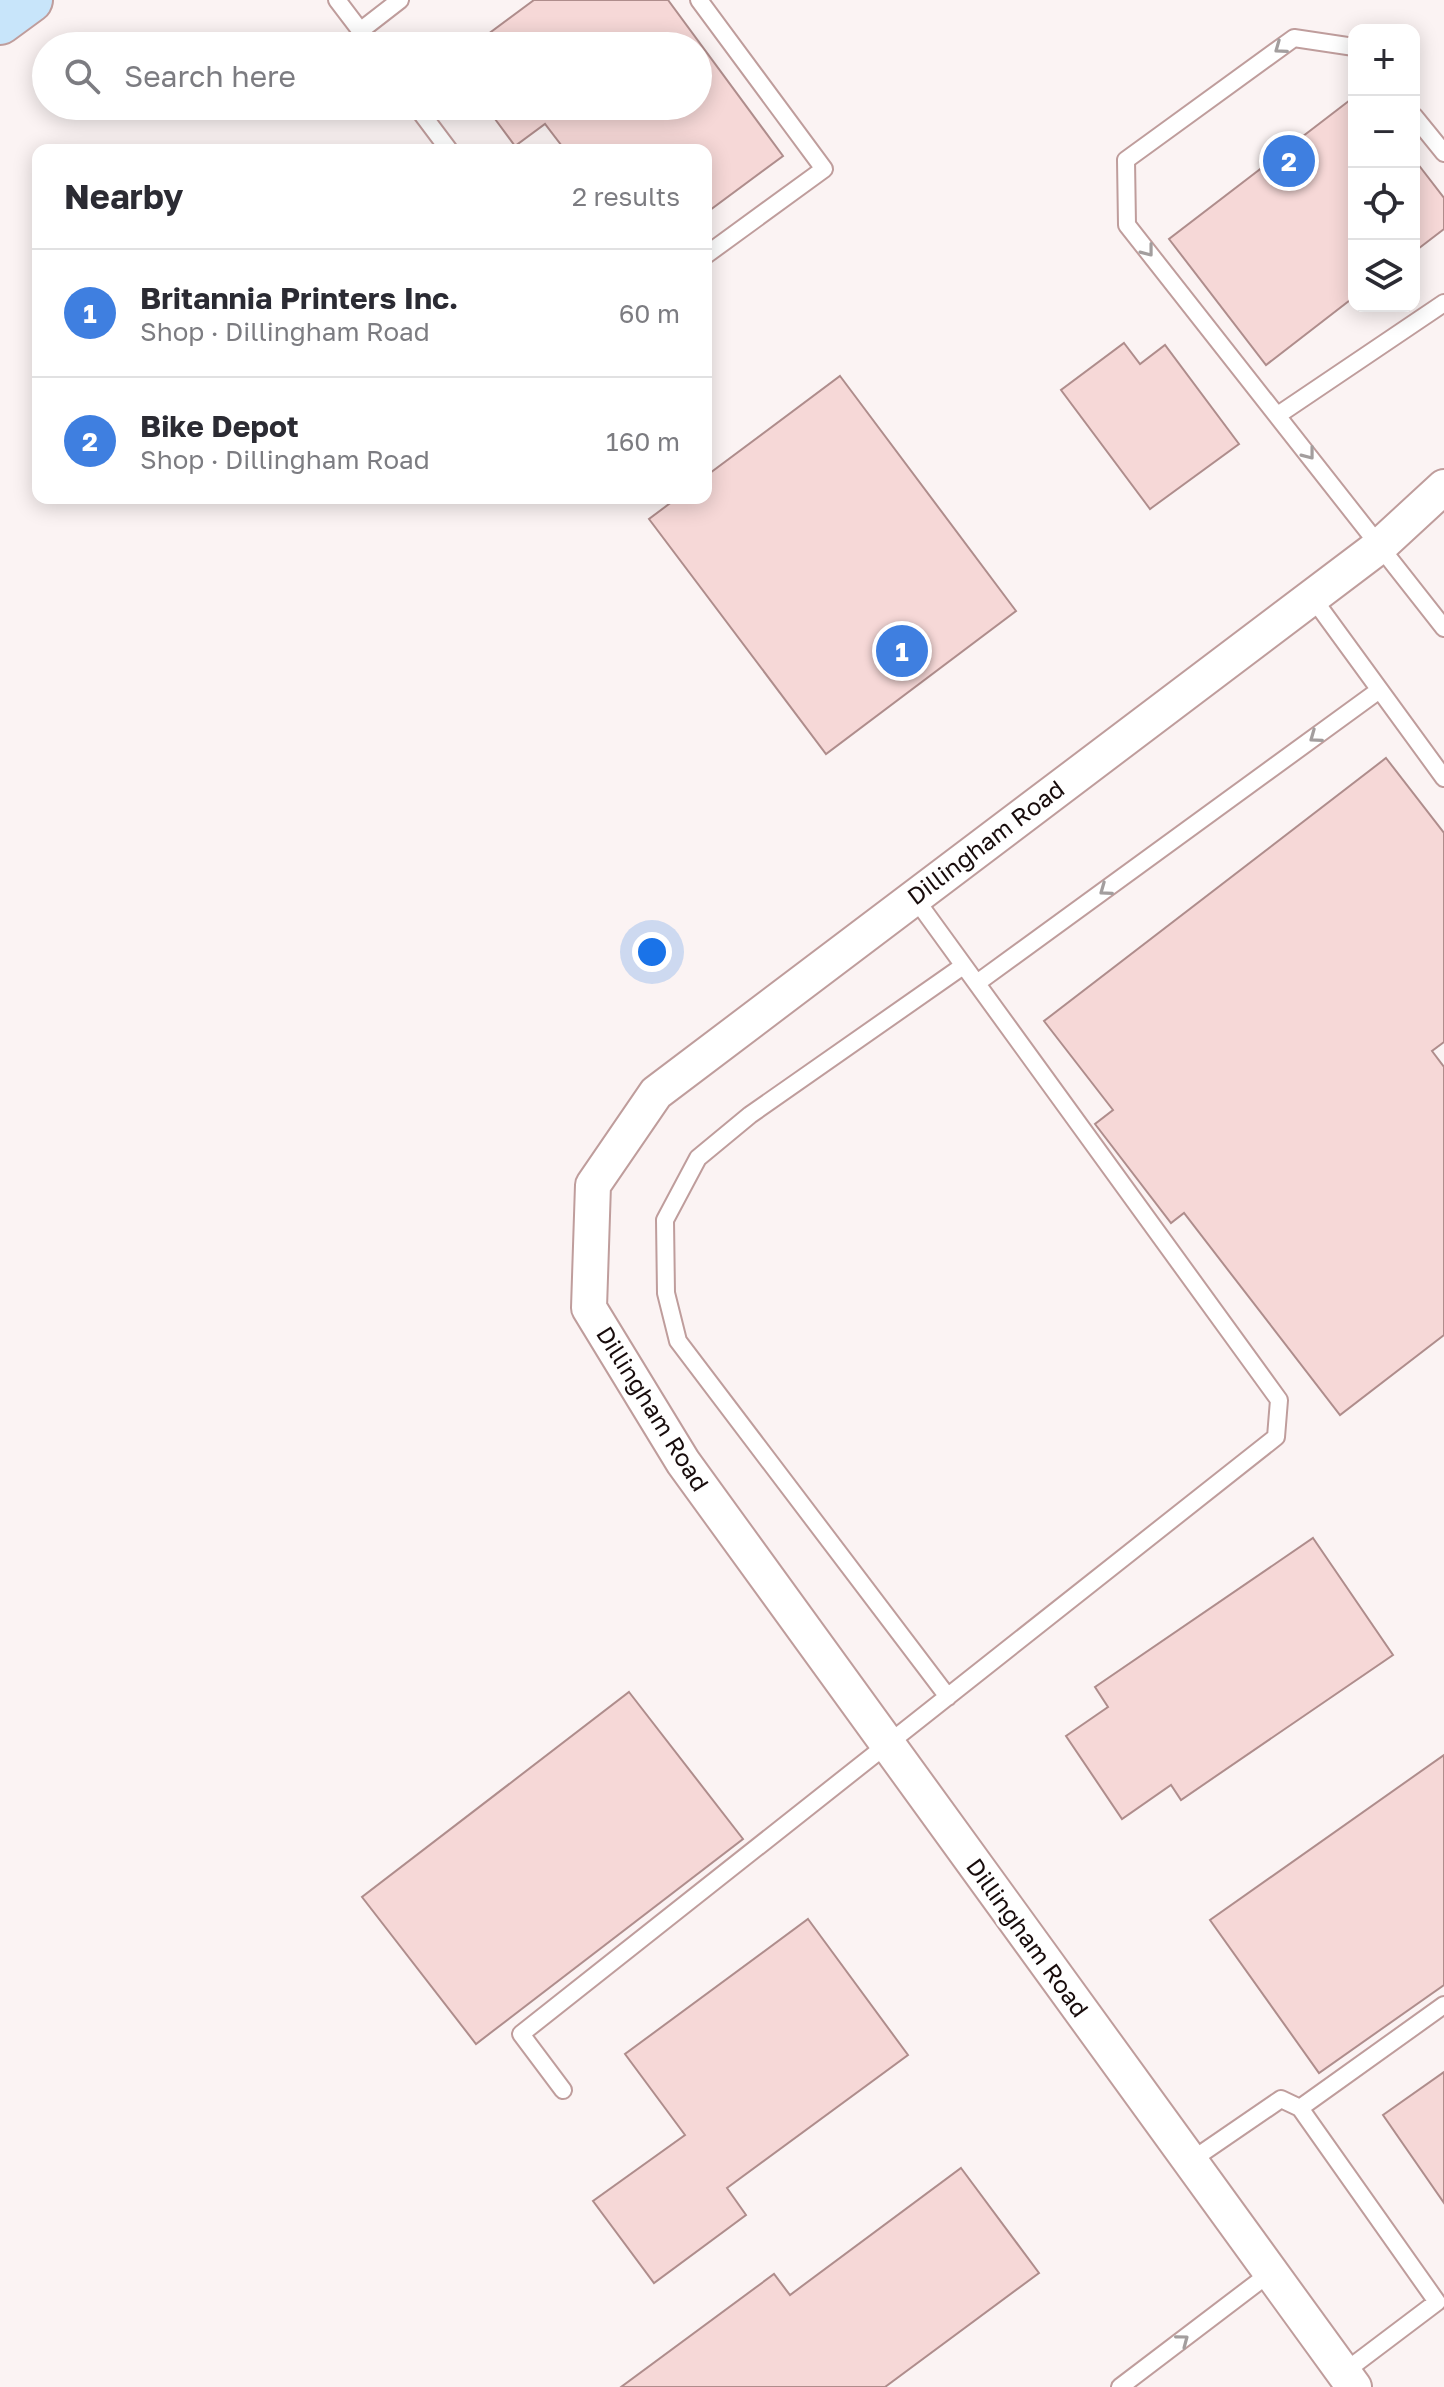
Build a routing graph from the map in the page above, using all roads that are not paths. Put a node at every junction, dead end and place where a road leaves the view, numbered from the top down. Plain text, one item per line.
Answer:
1 (30, 0) edge
2 (337, 0) edge
3 (400, 0) edge
4 (699, 0) edge
5 (0, 22) edge
6 (360, 31) joint
7 (1348, 46) edge
8 (426, 120) edge
9 (1420, 123) edge
10 (444, 144) edge
11 (1444, 153) edge
12 (712, 251) edge
13 (1444, 303) edge
14 (1278, 415) junction
15 (1444, 487) edge
16 (1381, 545) junction
17 (1312, 597) junction
18 (1444, 628) edge
19 (1378, 691) junction
20 (1444, 778) edge
21 (914, 897) junction
22 (963, 966) junction
23 (977, 983) junction
24 (948, 1697) junction
25 (888, 1745) junction
26 (1444, 2005) edge
27 (563, 2090) dead end
28 (1300, 2108) junction
29 (1189, 2162) junction
30 (1270, 2273) junction
31 (1440, 2304) edge
32 (1348, 2380) edge
33 (1120, 2387) edge

1 - 5 main road
2 - 6 lane
3 - 6 lane
4 - 12 lane
7 -> 14 lane
8 - 10 lane
9 - 11 lane
13 - 14 lane
14 -> 16 lane
15 - 16 street, Dillingham Road
16 - 17 street, Dillingham Road
16 - 18 lane
17 - 19 lane
17 - 21 street, Dillingham Road
19 - 20 lane
19 -> 23 lane
21 - 22 lane
21 - 25 street, Dillingham Road
22 - 23 lane
22 - 24 lane
23 - 24 lane
24 - 25 lane
25 - 27 lane
25 - 29 street, Dillingham Road
26 - 28 lane
28 - 29 lane
28 - 31 lane
29 - 30 street, Dillingham Road
30 - 32 street, Dillingham Road
33 -> 30 lane
31 - 32 lane

